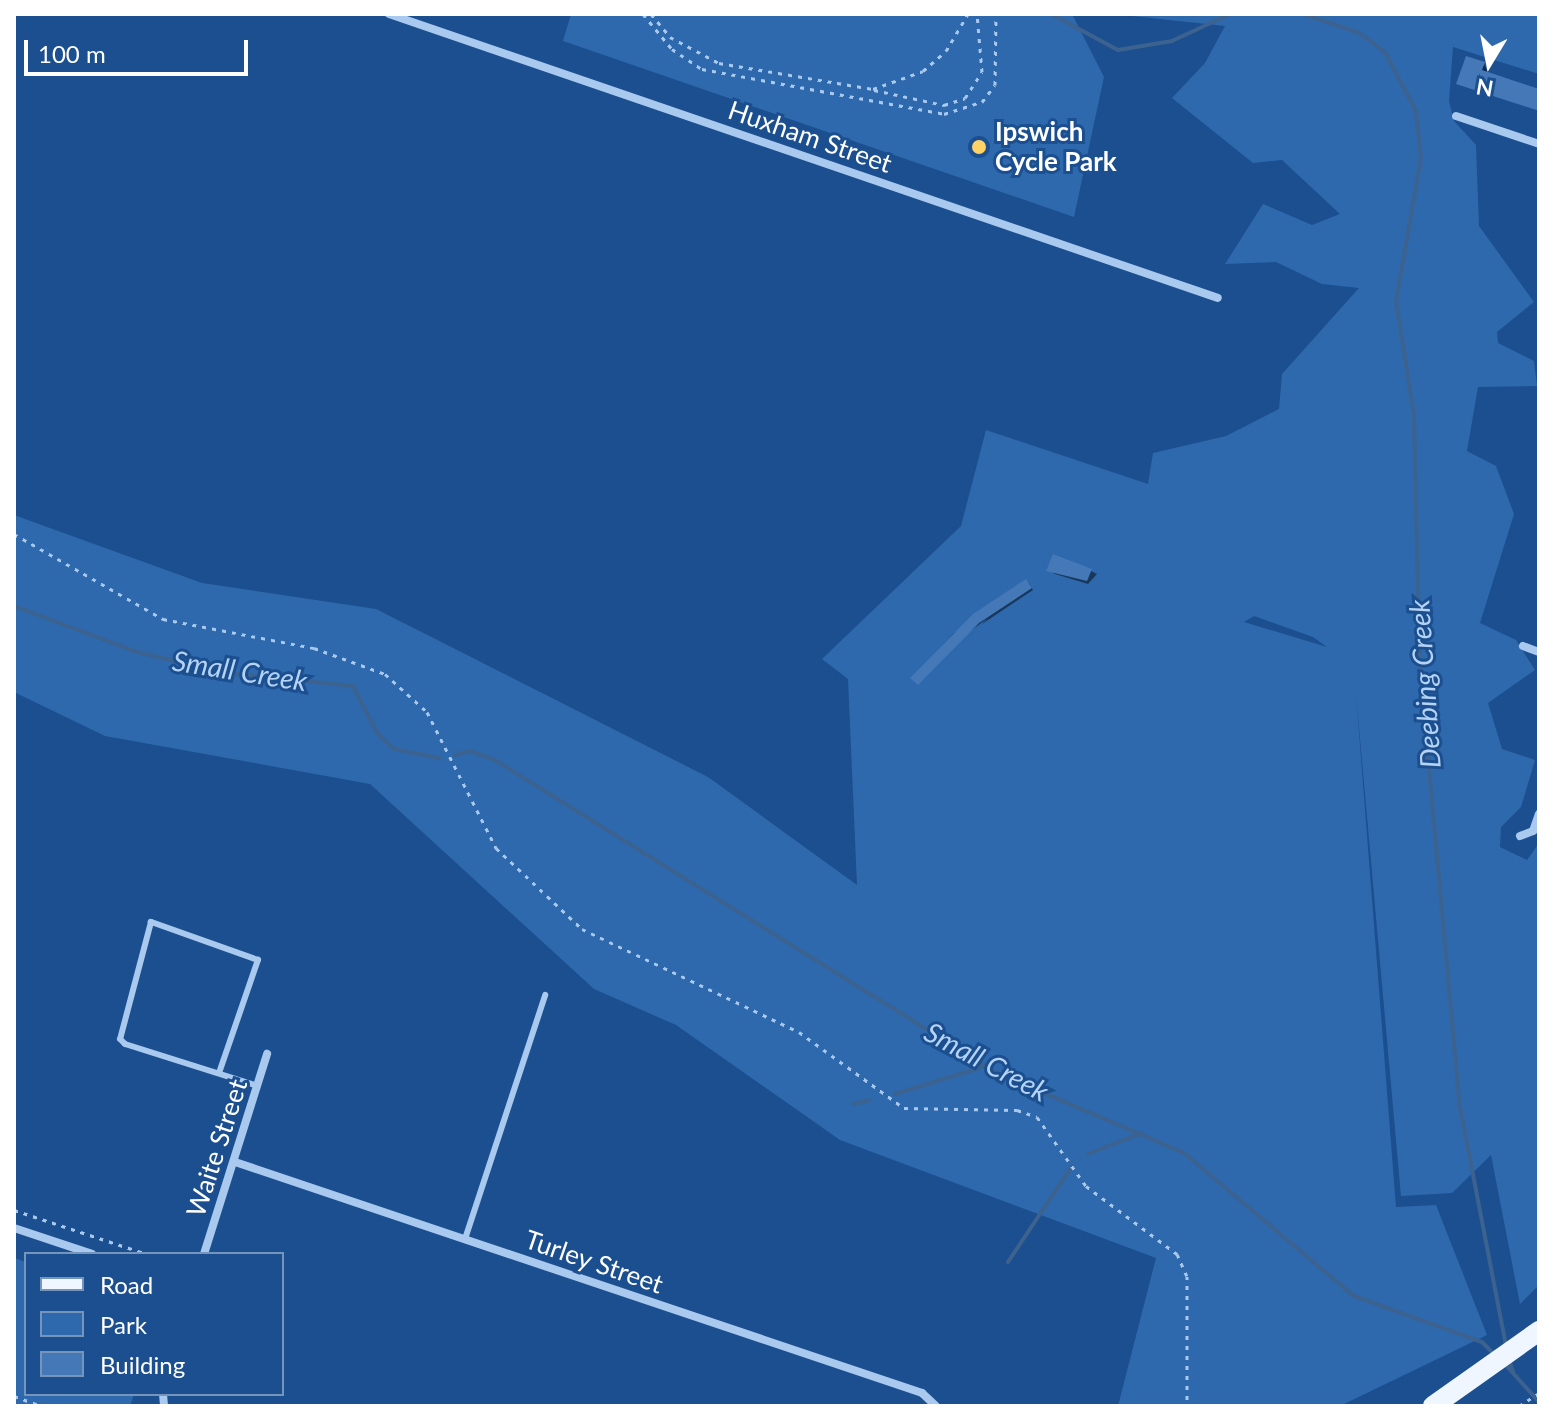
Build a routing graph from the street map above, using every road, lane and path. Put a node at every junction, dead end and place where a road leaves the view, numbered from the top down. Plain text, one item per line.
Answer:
1 (389, 14) edge
2 (643, 14) edge
3 (651, 14) edge
4 (968, 14) edge
5 (977, 14) edge
6 (996, 14) edge
7 (873, 89) junction
8 (1456, 116) dead end
9 (1539, 144) edge
10 (1218, 298) dead end
11 (14, 534) edge
12 (1523, 646) dead end
13 (1539, 652) edge
14 (1539, 814) edge
15 (1520, 836) dead end
16 (545, 995) dead end
17 (267, 1054) dead end
18 (219, 1073) junction
19 (258, 1086) junction
20 (235, 1162) junction
21 (14, 1210) edge
22 (14, 1228) edge
23 (465, 1239) junction
24 (86, 1252) edge
25 (141, 1252) edge
26 (205, 1252) edge
27 (1539, 1331) edge
28 (1539, 1393) edge
29 (14, 1396) edge
30 (1433, 1404) edge
31 (42, 1406) edge
32 (936, 1406) edge
33 (1187, 1406) edge
34 (1519, 1406) edge

1 - 10 street, Huxham Street
2 - 6 path
3 - 7 path
4 - 7 path
5 - 7 path
8 - 9 street
11 - 33 path
12 - 13 street
14 - 15 street
16 - 23 lane
17 - 19 street, Waite Street
18 - 18 lane
18 - 19 lane
19 - 20 street, Waite Street
20 - 23 street, Turley Street
20 - 26 street, Waite Street
21 - 25 path
22 - 24 street
23 - 32 street, Turley Street
27 - 30 main road
28 - 34 path
29 - 31 path

